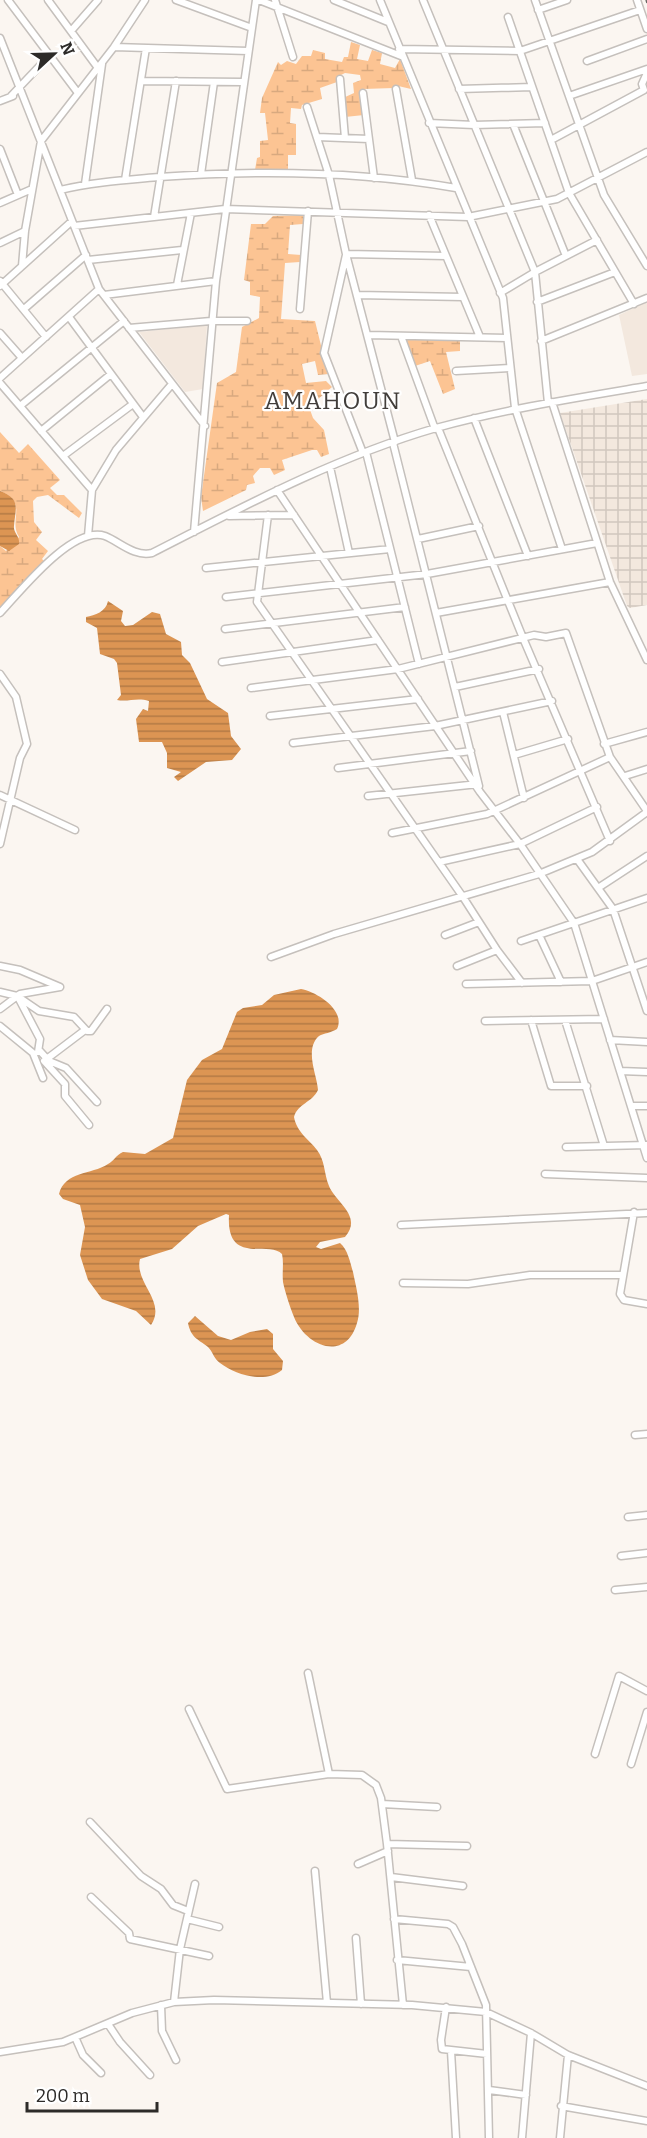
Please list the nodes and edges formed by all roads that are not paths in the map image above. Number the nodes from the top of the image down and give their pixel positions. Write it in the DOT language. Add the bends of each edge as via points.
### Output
graph roads {
  1 [pos="8,0"];
  2 [pos="48,0"];
  3 [pos="98,0"];
  4 [pos="145,0"];
  5 [pos="176,0"];
  6 [pos="258,0"];
  7 [pos="334,0"];
  8 [pos="380,0"];
  9 [pos="423,0"];
  10 [pos="535,0"];
  11 [pos="567,0"];
  12 [pos="637,0"];
  13 [pos="277,4"];
  14 [pos="538,10"];
  15 [pos="640,10"];
  16 [pos="508,17"];
  17 [pos="388,22"];
  18 [pos="252,28"];
  19 [pos="647,29"];
  20 [pos="71,31"];
  21 [pos="0,38"];
  22 [pos="647,39"];
  23 [pos="549,41"];
  24 [pos="114,47"];
  25 [pos="146,48"];
  26 [pos="399,49"];
  27 [pos="442,49"];
  28 [pos="248,51"];
  29 [pos="520,51"];
  30 [pos="49,56"];
  31 [pos="401,56"];
  32 [pos="293,57"];
  33 [pos="586,61"];
  34 [pos="100,66"];
  35 [pos="647,71"];
  36 [pos="340,79"];
  37 [pos="141,81"];
  38 [pos="176,81"];
  39 [pos="214,82"];
  40 [pos="243,82"];
  41 [pos="532,87"];
  42 [pos="396,89"];
  43 [pos="459,89"];
  44 [pos="20,90"];
  45 [pos="78,93"];
  46 [pos="363,93"];
  47 [pos="569,96"];
  48 [pos="0,101"];
  49 [pos="307,107"];
  50 [pos="429,123"];
  51 [pos="545,123"];
  52 [pos="513,124"];
  53 [pos="474,125"];
  54 [pos="579,126"];
  55 [pos="317,137"];
  56 [pos="345,138"];
  57 [pos="369,139"];
  58 [pos="551,140"];
  59 [pos="41,141"];
  60 [pos="0,149"];
  61 [pos="647,152"];
  62 [pos="7,168"];
  63 [pos="0,171"];
  64 [pos="230,171"];
  65 [pos="201,174"];
  66 [pos="329,175"];
  67 [pos="160,177"];
  68 [pos="374,178"];
  69 [pos="598,178"];
  70 [pos="125,180"];
  71 [pos="412,180"];
  72 [pos="85,184"];
  73 [pos="456,188"];
  74 [pos="32,189"];
  75 [pos="60,190"];
  76 [pos="569,193"];
  77 [pos="18,195"];
  78 [pos="544,201"];
  79 [pos="0,203"];
  80 [pos="225,209"];
  81 [pos="509,210"];
  82 [pos="308,211"];
  83 [pos="337,211"];
  84 [pos="191,213"];
  85 [pos="429,215"];
  86 [pos="468,217"];
  87 [pos="154,218"];
  88 [pos="73,224"];
  89 [pos="25,231"];
  90 [pos="597,240"];
  91 [pos="0,243"];
  92 [pos="182,250"];
  93 [pos="346,254"];
  94 [pos="446,256"];
  95 [pos="566,256"];
  96 [pos="87,257"];
  97 [pos="22,266"];
  98 [pos="647,266"];
  99 [pos="535,272"];
  100 [pos="615,272"];
  101 [pos="216,281"];
  102 [pos="1,284"];
  103 [pos="177,285"];
  104 [pos="102,292"];
  105 [pos="500,293"];
  106 [pos="357,295"];
  107 [pos="463,297"];
  108 [pos="647,298"];
  109 [pos="537,302"];
  110 [pos="634,304"];
  111 [pos="24,309"];
  112 [pos="300,309"];
  113 [pos="69,317"];
  114 [pos="124,321"];
  115 [pos="212,321"];
  116 [pos="247,321"];
  117 [pos="129,328"];
  118 [pos="0,333"];
  119 [pos="368,335"];
  120 [pos="401,336"];
  121 [pos="46,337"];
  122 [pos="480,337"];
  123 [pos="507,338"];
  124 [pos="541,341"];
  125 [pos="91,348"];
  126 [pos="22,358"];
  127 [pos="510,368"];
  128 [pos="456,371"];
  129 [pos="111,374"];
  130 [pos="0,378"];
  131 [pos="0,383"];
  132 [pos="172,384"];
  133 [pos="647,386"];
  134 [pos="550,403"];
  135 [pos="133,404"];
  136 [pos="20,406"];
  137 [pos="515,408"];
  138 [pos="143,417"];
  139 [pos="474,418"];
  140 [pos="205,426"];
  141 [pos="436,428"];
  142 [pos="41,431"];
  143 [pos="394,443"];
  144 [pos="364,453"];
  145 [pos="63,456"];
  146 [pos="330,467"];
  147 [pos="92,490"];
  148 [pos="277,490"];
  149 [pos="268,515"];
  150 [pos="294,515"];
  151 [pos="225,516"];
  152 [pos="479,526"];
  153 [pos="194,532"];
  154 [pos="88,537"];
  155 [pos="418,539"];
  156 [pos="597,543"];
  157 [pos="390,549"];
  158 [pos="562,549"];
  159 [pos="349,553"];
  160 [pos="322,556"];
  161 [pos="528,556"];
  162 [pos="262,562"];
  163 [pos="494,562"];
  164 [pos="206,568"];
  165 [pos="427,574"];
  166 [pos="398,578"];
  167 [pos="610,582"];
  168 [pos="341,585"];
  169 [pos="258,594"];
  170 [pos="226,597"];
  171 [pos="510,599"];
  172 [pos="405,607"];
  173 [pos="0,613"];
  174 [pos="436,613"];
  175 [pos="360,614"];
  176 [pos="273,624"];
  177 [pos="225,629"];
  178 [pos="523,638"];
  179 [pos="378,640"];
  180 [pos="292,651"];
  181 [pos="448,657"];
  182 [pos="647,660"];
  183 [pos="222,662"];
  184 [pos="419,664"];
  185 [pos="398,669"];
  186 [pos="539,669"];
  187 [pos="0,674"];
  188 [pos="311,680"];
  189 [pos="455,687"];
  190 [pos="251,688"];
  191 [pos="418,699"];
  192 [pos="552,701"];
  193 [pos="332,709"];
  194 [pos="503,712"];
  195 [pos="270,716"];
  196 [pos="464,720"];
  197 [pos="435,726"];
  198 [pos="647,732"];
  199 [pos="351,736"];
  200 [pos="568,739"];
  201 [pos="293,743"];
  202 [pos="604,744"];
  203 [pos="471,751"];
  204 [pos="454,753"];
  205 [pos="514,755"];
  206 [pos="610,757"];
  207 [pos="370,764"];
  208 [pos="338,768"];
  209 [pos="647,769"];
  210 [pos="581,771"];
  211 [pos="625,777"];
  212 [pos="477,784"];
  213 [pos="390,793"];
  214 [pos="0,795"];
  215 [pos="368,796"];
  216 [pos="524,798"];
  217 [pos="10,800"];
  218 [pos="597,807"];
  219 [pos="496,811"];
  220 [pos="647,811"];
  221 [pos="416,829"];
  222 [pos="75,830"];
  223 [pos="392,833"];
  224 [pos="610,841"];
  225 [pos="0,844"];
  226 [pos="520,844"];
  227 [pos="647,856"];
  228 [pos="577,859"];
  229 [pos="439,862"];
  230 [pos="539,874"];
  231 [pos="598,888"];
  232 [pos="463,897"];
  233 [pos="647,898"];
  234 [pos="613,909"];
  235 [pos="479,922"];
  236 [pos="574,923"];
  237 [pos="445,935"];
  238 [pos="539,935"];
  239 [pos="521,942"];
  240 [pos="497,951"];
  241 [pos="271,957"];
  242 [pos="647,962"];
  243 [pos="0,966"];
  244 [pos="457,966"];
  245 [pos="633,967"];
  246 [pos="592,981"];
  247 [pos="561,982"];
  248 [pos="522,983"];
  249 [pos="466,984"];
  250 [pos="0,992"];
  251 [pos="17,996"];
  252 [pos="0,1009"];
  253 [pos="107,1009"];
  254 [pos="647,1011"];
  255 [pos="604,1019"];
  256 [pos="531,1020"];
  257 [pos="565,1020"];
  258 [pos="485,1021"];
  259 [pos="0,1026"];
  260 [pos="85,1030"];
  261 [pos="610,1040"];
  262 [pos="647,1042"];
  263 [pos="39,1050"];
  264 [pos="35,1058"];
  265 [pos="46,1058"];
  266 [pos="620,1071"];
  267 [pos="647,1072"];
  268 [pos="44,1078"];
  269 [pos="587,1086"];
  270 [pos="97,1102"];
  271 [pos="631,1106"];
  272 [pos="647,1106"];
  273 [pos="89,1125"];
  274 [pos="645,1145"];
  275 [pos="604,1146"];
  276 [pos="566,1147"];
  277 [pos="647,1158"];
  278 [pos="545,1174"];
  279 [pos="647,1178"];
  280 [pos="634,1212"];
  281 [pos="647,1213"];
  282 [pos="401,1225"];
  283 [pos="622,1275"];
  284 [pos="403,1283"];
  285 [pos="647,1304"];
  286 [pos="647,1434"];
  287 [pos="635,1435"];
  288 [pos="647,1515"];
  289 [pos="628,1517"];
  290 [pos="647,1553"];
  291 [pos="621,1556"];
  292 [pos="647,1587"];
  293 [pos="615,1590"];
  294 [pos="308,1672"];
  295 [pos="647,1691"];
  296 [pos="189,1709"];
  297 [pos="647,1712"];
  298 [pos="595,1754"];
  299 [pos="631,1764"];
  300 [pos="330,1774"];
  301 [pos="382,1804"];
  302 [pos="437,1807"];
  303 [pos="90,1822"];
  304 [pos="387,1844"];
  305 [pos="467,1846"];
  306 [pos="388,1851"];
  307 [pos="358,1864"];
  308 [pos="315,1871"];
  309 [pos="391,1877"];
  310 [pos="195,1884"];
  311 [pos="463,1886"];
  312 [pos="91,1897"];
  313 [pos="188,1911"];
  314 [pos="187,1919"];
  315 [pos="394,1919"];
  316 [pos="219,1927"];
  317 [pos="356,1938"];
  318 [pos="180,1949"];
  319 [pos="209,1956"];
  320 [pos="398,1960"];
  321 [pos="471,1967"];
  322 [pos="174,2002"];
  323 [pos="327,2003"];
  324 [pos="361,2004"];
  325 [pos="403,2004"];
  326 [pos="161,2005"];
  327 [pos="446,2007"];
  328 [pos="486,2012"];
  329 [pos="108,2024"];
  330 [pos="531,2033"];
  331 [pos="75,2037"];
  332 [pos="451,2051"];
  333 [pos="0,2052"];
  334 [pos="487,2054"];
  335 [pos="568,2055"];
  336 [pos="176,2060"];
  337 [pos="101,2073"];
  338 [pos="150,2075"];
  339 [pos="647,2086"];
  340 [pos="489,2090"];
  341 [pos="526,2095"];
  342 [pos="561,2106"];
  343 [pos="647,2121"];
  344 [pos="456,2138"];
  345 [pos="489,2138"];
  346 [pos="522,2138"];
  347 [pos="560,2138"];
  1 -- 30 [label="street"];
  2 -- 20 [label="street"];
  3 -- 20 [label="street"];
  4 -- 24 [label="street"];
  5 -- 18 [label="street"];
  6 -- 13 [label="street"];
  6 -- 18 [label="street"];
  7 -- 17 [label="street"];
  8 -- 17 [label="street"];
  9 -- 27 [label="street"];
  10 -- 14 [label="street"];
  11 -- 14 [label="street"];
  12 -- 15 [label="street"];
  13 -- 31 [label="street"];
  13 -- 32 [label="street"];
  14 -- 23 [label="street"];
  15 -- 19 [label="street"];
  15 -- 23 [label="street"];
  16 -- 29 [label="street"];
  17 -- 26 [label="street"];
  18 -- 28 [label="street"];
  20 -- 34 [label="street"];
  21 -- 44 [label="street"];
  22 -- 33 [label="street"];
  23 -- 29 [label="street"];
  23 -- 47 [label="street"];
  24 -- 25 [label="street"];
  24 -- 34 [label="street"];
  25 -- 28 [label="street"];
  25 -- 37 [label="street"];
  26 -- 27 [label="street"];
  26 -- 31 [label="street"];
  27 -- 29 [label="street"];
  27 -- 43 [label="street"];
  28 -- 40 [label="street"];
  29 -- 41 [label="street"];
  30 -- 44 [label="street"];
  30 -- 45 [label="street"];
  31 -- 50 [label="street"];
  34 -- 45 [label="street"];
  34 -- 72 [label="street"];
  35 -- 47 [label="street"];
  35 -- 54 [label="street" via="644,90"];
  36 -- 56 [label="street"];
  37 -- 38 [label="street"];
  37 -- 70 [label="street"];
  38 -- 39 [label="street"];
  38 -- 67 [label="street"];
  39 -- 40 [label="street"];
  39 -- 65 [label="street"];
  40 -- 64 [label="street"];
  41 -- 43 [label="street"];
  41 -- 51 [label="street"];
  42 -- 71 [label="street"];
  43 -- 53 [label="street"];
  44 -- 48 [label="street"];
  44 -- 59 [label="street"];
  45 -- 59 [label="street"];
  46 -- 57 [label="street"];
  47 -- 54 [label="street"];
  49 -- 55 [label="street"];
  50 -- 53 [label="street"];
  50 -- 73 [label="street"];
  51 -- 52 [label="street"];
  51 -- 58 [label="street"];
  52 -- 53 [label="street"];
  52 -- 78 [label="street"];
  53 -- 81 [label="street"];
  54 -- 58 [label="street"];
  54 -- 69 [label="street"];
  55 -- 56 [label="street"];
  55 -- 66 [label="street"];
  56 -- 57 [label="street"];
  57 -- 68 [label="street"];
  58 -- 76 [label="street"];
  59 -- 74 [label="street"];
  59 -- 75 [label="street"];
  60 -- 62 [label="street"];
  61 -- 69 [label="street"];
  62 -- 63 [label="street"];
  62 -- 77 [label="street"];
  64 -- 65 [label="street"];
  64 -- 66 [label="street"];
  64 -- 80 [label="street"];
  65 -- 67 [label="street"];
  66 -- 68 [label="street"];
  66 -- 83 [label="street"];
  67 -- 70 [label="street"];
  67 -- 87 [label="street"];
  68 -- 71 [label="street"];
  69 -- 76 [label="street"];
  69 -- 98 [label="street" via="604,195"];
  70 -- 72 [label="street"];
  71 -- 73 [label="street"];
  72 -- 75 [label="street"];
  73 -- 86 [label="street"];
  74 -- 77 [label="street"];
  74 -- 89 [label="street"];
  75 -- 88 [label="street"];
  76 -- 78 [label="street"];
  76 -- 90 [label="street"];
  77 -- 79 [label="street"];
  78 -- 81 [label="street"];
  78 -- 95 [label="street"];
  80 -- 82 [label="street"];
  80 -- 84 [label="street"];
  80 -- 101 [label="street"];
  81 -- 86 [label="street"];
  81 -- 99 [label="street"];
  82 -- 83 [label="street"];
  82 -- 112 [label="street"];
  83 -- 85 [label="street"];
  83 -- 93 [label="street"];
  84 -- 87 [label="street"];
  84 -- 92 [label="street"];
  85 -- 86 [label="street"];
  85 -- 94 [label="street"];
  86 -- 105 [label="street"];
  87 -- 88 [label="street"];
  88 -- 96 [label="street"];
  88 -- 97 [label="street"];
  89 -- 91 [label="street"];
  89 -- 97 [label="street"];
  90 -- 95 [label="street"];
  90 -- 100 [label="street"];
  92 -- 96 [label="street"];
  92 -- 103 [label="street"];
  93 -- 94 [label="street"];
  93 -- 106 [label="street"];
  93 -- 144 [label="street" via="324,353"];
  94 -- 107 [label="street"];
  95 -- 99 [label="street"];
  96 -- 104 [label="street"];
  96 -- 111 [label="street"];
  97 -- 102 [label="street"];
  99 -- 105 [label="street"];
  99 -- 109 [label="street"];
  100 -- 109 [label="street"];
  100 -- 110 [label="street"];
  101 -- 103 [label="street"];
  101 -- 115 [label="street"];
  102 -- 111 [label="street"];
  103 -- 104 [label="street"];
  104 -- 113 [label="street"];
  104 -- 114 [label="street"];
  105 -- 123 [label="street"];
  106 -- 107 [label="street"];
  106 -- 119 [label="street"];
  107 -- 122 [label="street"];
  108 -- 110 [label="street"];
  109 -- 124 [label="street"];
  110 -- 124 [label="street"];
  111 -- 121 [label="street"];
  113 -- 121 [label="street"];
  113 -- 125 [label="street"];
  114 -- 117 [label="street"];
  114 -- 125 [label="street"];
  115 -- 116 [label="street"];
  115 -- 117 [label="street"];
  115 -- 140 [label="street"];
  117 -- 132 [label="street"];
  118 -- 126 [label="street"];
  119 -- 120 [label="street"];
  119 -- 143 [label="street"];
  120 -- 122 [label="street"];
  120 -- 141 [label="street"];
  121 -- 126 [label="street"];
  122 -- 123 [label="street"];
  123 -- 127 [label="street"];
  124 -- 134 [label="street"];
  125 -- 129 [label="street"];
  125 -- 136 [label="street"];
  126 -- 130 [label="street"];
  127 -- 128 [label="street"];
  127 -- 137 [label="street"];
  129 -- 135 [label="street"];
  129 -- 142 [label="street"];
  131 -- 136 [label="street"];
  132 -- 138 [label="street"];
  132 -- 140 [label="street"];
  133 -- 134 [label="street"];
  134 -- 137 [label="street"];
  134 -- 156 [label="street"];
  135 -- 138 [label="street"];
  135 -- 145 [label="street"];
  136 -- 142 [label="street"];
  137 -- 139 [label="street"];
  137 -- 158 [label="street"];
  138 -- 147 [label="street" via="116,450"];
  139 -- 141 [label="street"];
  139 -- 161 [label="street"];
  140 -- 153 [label="street"];
  141 -- 143 [label="street"];
  141 -- 152 [label="street"];
  142 -- 145 [label="street"];
  143 -- 144 [label="street"];
  143 -- 155 [label="street"];
  144 -- 146 [label="street"];
  144 -- 157 [label="street"];
  145 -- 147 [label="street"];
  146 -- 148 [label="street"];
  146 -- 159 [label="street"];
  147 -- 154 [label="street"];
  148 -- 150 [label="street"];
  148 -- 151 [label="street"];
  149 -- 150 [label="street"];
  149 -- 151 [label="street"];
  149 -- 162 [label="street"];
  150 -- 160 [label="street"];
  151 -- 153 [label="street"];
  152 -- 155 [label="street"];
  152 -- 163 [label="street"];
  153 -- 154 [label="street" via="146,554 102,535"];
  154 -- 173 [label="street" via="50,561"];
  155 -- 165 [label="street"];
  156 -- 158 [label="street"];
  156 -- 167 [label="street"];
  157 -- 159 [label="street"];
  157 -- 166 [label="street"];
  158 -- 161 [label="street"];
  159 -- 160 [label="street"];
  160 -- 162 [label="street"];
  160 -- 168 [label="street"];
  161 -- 163 [label="street"];
  162 -- 164 [label="street"];
  162 -- 169 [label="street"];
  163 -- 165 [label="street"];
  163 -- 171 [label="street"];
  165 -- 166 [label="street"];
  165 -- 174 [label="street"];
  166 -- 168 [label="street"];
  166 -- 172 [label="street"];
  167 -- 171 [label="street"];
  167 -- 182 [label="street"];
  168 -- 169 [label="street"];
  168 -- 175 [label="street"];
  169 -- 170 [label="street"];
  169 -- 176 [label="street" via="258,602"];
  171 -- 174 [label="street"];
  171 -- 178 [label="street"];
  172 -- 175 [label="street"];
  172 -- 184 [label="street"];
  174 -- 181 [label="street"];
  175 -- 176 [label="street"];
  175 -- 179 [label="street"];
  176 -- 177 [label="street"];
  176 -- 180 [label="street"];
  178 -- 181 [label="street"];
  178 -- 186 [label="street"];
  178 -- 202 [label="street" via="566,633"];
  179 -- 180 [label="street"];
  179 -- 185 [label="street"];
  180 -- 183 [label="street"];
  180 -- 188 [label="street"];
  181 -- 184 [label="street"];
  181 -- 189 [label="street"];
  184 -- 185 [label="street"];
  185 -- 188 [label="street"];
  185 -- 191 [label="street"];
  186 -- 189 [label="street"];
  186 -- 192 [label="street"];
  187 -- 217 [label="street" via="16,697 27,744"];
  188 -- 190 [label="street"];
  188 -- 193 [label="street"];
  189 -- 196 [label="street"];
  191 -- 193 [label="street"];
  191 -- 197 [label="street"];
  192 -- 194 [label="street"];
  192 -- 200 [label="street"];
  193 -- 195 [label="street"];
  193 -- 199 [label="street"];
  194 -- 196 [label="street"];
  194 -- 205 [label="street"];
  196 -- 197 [label="street"];
  196 -- 203 [label="street"];
  197 -- 199 [label="street"];
  197 -- 204 [label="street"];
  198 -- 202 [label="street"];
  199 -- 201 [label="street"];
  199 -- 207 [label="street"];
  200 -- 205 [label="street"];
  200 -- 210 [label="street"];
  202 -- 206 [label="street"];
  203 -- 204 [label="street"];
  203 -- 212 [label="street"];
  204 -- 207 [label="street"];
  204 -- 212 [label="street"];
  205 -- 216 [label="street"];
  206 -- 210 [label="street"];
  206 -- 211 [label="street"];
  207 -- 208 [label="street"];
  207 -- 213 [label="street"];
  209 -- 211 [label="street"];
  210 -- 216 [label="street"];
  210 -- 218 [label="street"];
  211 -- 220 [label="street"];
  212 -- 213 [label="street"];
  212 -- 219 [label="street"];
  213 -- 215 [label="street"];
  213 -- 221 [label="street"];
  214 -- 217 [label="street"];
  216 -- 219 [label="street"];
  217 -- 222 [label="street"];
  217 -- 225 [label="street"];
  218 -- 224 [label="street"];
  218 -- 226 [label="street"];
  219 -- 221 [label="street"];
  219 -- 226 [label="street"];
  220 -- 224 [label="street"];
  221 -- 223 [label="street"];
  221 -- 229 [label="street"];
  224 -- 228 [label="street"];
  226 -- 229 [label="street"];
  226 -- 230 [label="street"];
  227 -- 231 [label="street"];
  228 -- 230 [label="street"];
  228 -- 231 [label="street"];
  229 -- 232 [label="street"];
  230 -- 232 [label="street"];
  230 -- 236 [label="street"];
  231 -- 234 [label="street"];
  232 -- 235 [label="street"];
  232 -- 241 [label="street" via="334,934"];
  233 -- 234 [label="street"];
  234 -- 236 [label="street"];
  234 -- 245 [label="street"];
  235 -- 237 [label="street"];
  235 -- 240 [label="street"];
  236 -- 238 [label="street"];
  236 -- 246 [label="street"];
  238 -- 239 [label="street"];
  238 -- 247 [label="street"];
  240 -- 244 [label="street"];
  240 -- 248 [label="street"];
  242 -- 245 [label="street"];
  243 -- 251 [label="street" via="60,987"];
  245 -- 246 [label="street"];
  245 -- 254 [label="street"];
  246 -- 247 [label="street"];
  246 -- 255 [label="street"];
  247 -- 248 [label="street"];
  248 -- 249 [label="street"];
  250 -- 251 [label="street"];
  251 -- 252 [label="street"];
  251 -- 260 [label="street" via="39,1011 74,1017"];
  251 -- 263 [label="street" via="40,1039"];
  253 -- 260 [label="street" via="91,1031"];
  255 -- 257 [label="street"];
  255 -- 261 [label="street"];
  256 -- 257 [label="street"];
  256 -- 258 [label="street"];
  256 -- 269 [label="street" via="550,1086"];
  257 -- 269 [label="street"];
  259 -- 264 [label="street"];
  260 -- 265 [label="street" via="60,1052"];
  261 -- 262 [label="street"];
  261 -- 266 [label="street"];
  263 -- 264 [label="street"];
  263 -- 265 [label="street"];
  264 -- 268 [label="street"];
  265 -- 270 [label="street" via="66,1068"];
  265 -- 273 [label="street" via="44,1061 65,1084 66,1096"];
  266 -- 267 [label="street"];
  266 -- 271 [label="street"];
  269 -- 275 [label="street"];
  271 -- 272 [label="street"];
  271 -- 274 [label="street"];
  274 -- 275 [label="street"];
  274 -- 277 [label="street"];
  275 -- 276 [label="street"];
  278 -- 279 [label="street"];
  280 -- 281 [label="street"];
  280 -- 282 [label="street"];
  280 -- 283 [label="street"];
  283 -- 284 [label="street" via="530,1275 468,1284"];
  283 -- 285 [label="street" via="622,1298"];
  286 -- 287 [label="street"];
  288 -- 289 [label="street"];
  290 -- 291 [label="street"];
  292 -- 293 [label="street"];
  294 -- 300 [label="street"];
  295 -- 298 [label="street" via="619,1676"];
  296 -- 300 [label="street" via="227,1789"];
  297 -- 299 [label="street"];
  300 -- 301 [label="street" via="352,1774 372,1780"];
  301 -- 302 [label="street"];
  301 -- 304 [label="street"];
  303 -- 313 [label="street" via="141,1876 160,1889 173,1905"];
  304 -- 305 [label="street"];
  304 -- 306 [label="street"];
  306 -- 307 [label="street"];
  306 -- 309 [label="street"];
  308 -- 323 [label="street"];
  309 -- 311 [label="street"];
  309 -- 315 [label="street"];
  310 -- 313 [label="street"];
  312 -- 318 [label="street" via="129,1933 130,1939"];
  313 -- 314 [label="street"];
  314 -- 316 [label="street"];
  314 -- 318 [label="street"];
  315 -- 320 [label="street"];
  315 -- 321 [label="street" via="453,1926"];
  317 -- 324 [label="street"];
  318 -- 319 [label="street"];
  318 -- 322 [label="street"];
  320 -- 321 [label="street"];
  320 -- 325 [label="street"];
  321 -- 328 [label="street"];
  322 -- 323 [label="street"];
  322 -- 326 [label="street"];
  323 -- 324 [label="street"];
  324 -- 325 [label="street"];
  325 -- 327 [label="street"];
  326 -- 329 [label="street"];
  326 -- 336 [label="street" via="162,2031"];
  327 -- 328 [label="street"];
  327 -- 332 [label="street" via="441,2048"];
  328 -- 330 [label="street"];
  328 -- 334 [label="street"];
  329 -- 331 [label="street"];
  329 -- 338 [label="street"];
  330 -- 335 [label="street"];
  330 -- 341 [label="street"];
  331 -- 333 [label="street" via="44,2047"];
  331 -- 337 [label="street" via="83,2055"];
  332 -- 334 [label="street"];
  332 -- 344 [label="street"];
  334 -- 340 [label="street"];
  335 -- 339 [label="street"];
  335 -- 342 [label="street"];
  340 -- 341 [label="street"];
  340 -- 345 [label="street"];
  341 -- 346 [label="street"];
  342 -- 343 [label="street"];
  342 -- 347 [label="street"];
}
